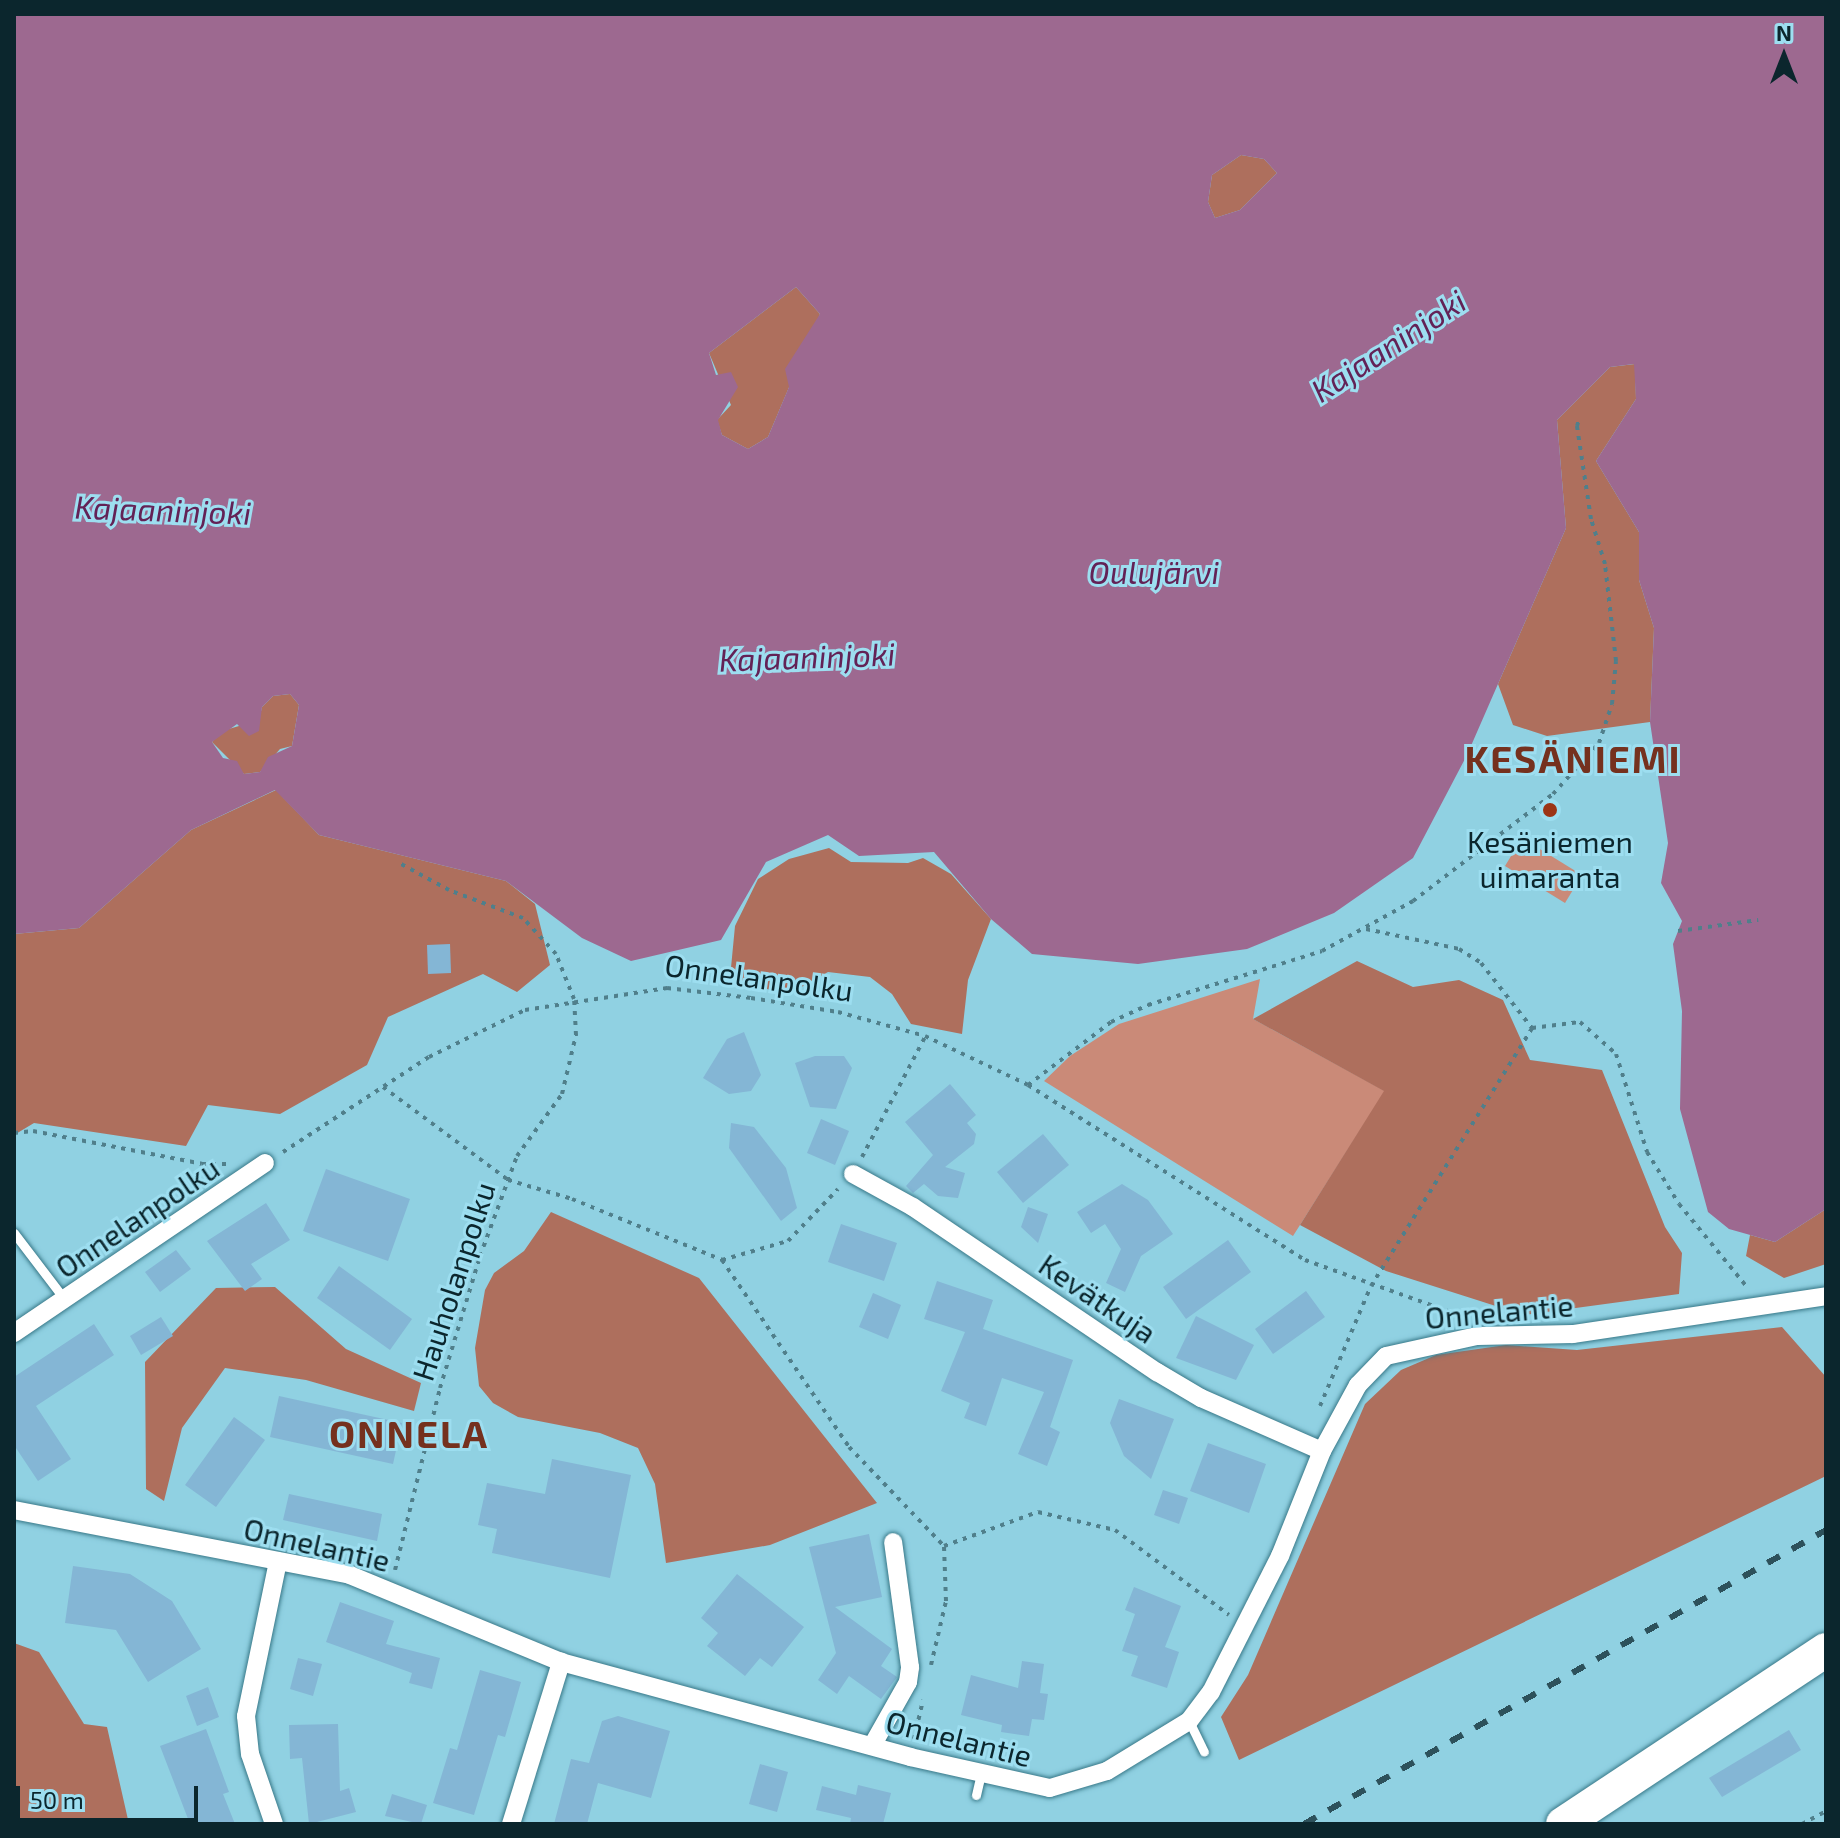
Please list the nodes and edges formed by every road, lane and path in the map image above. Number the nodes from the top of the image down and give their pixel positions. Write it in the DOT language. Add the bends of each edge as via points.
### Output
graph roads {
  1 [pos="1580,417"];
  2 [pos="401,864"];
  3 [pos="1758,920"];
  4 [pos="1364,929"];
  5 [pos="1678,931"];
  6 [pos="574,999"];
  7 [pos="1532,1028"];
  8 [pos="1028,1085"];
  9 [pos="383,1087"];
  10 [pos="14,1133"];
  11 [pos="265,1163"];
  12 [pos="853,1174"];
  13 [pos="508,1180"];
  14 [pos="14,1233"];
  15 [pos="1371,1286"];
  16 [pos="1826,1296"];
  17 [pos="65,1300"];
  18 [pos="1769,1305"];
  19 [pos="1473,1319"];
  20 [pos="14,1333"];
  21 [pos="1322,1451"];
  22 [pos="14,1510"];
  23 [pos="893,1542"];
  24 [pos="944,1546"];
  25 [pos="278,1561"];
  26 [pos="390,1588"];
  27 [pos="1245,1625"];
  28 [pos="1826,1650"];
  29 [pos="561,1662"];
  30 [pos="930,1673"];
  31 [pos="926,1687"];
  32 [pos="1189,1721"];
  33 [pos="872,1746"];
  34 [pos="1204,1752"];
  35 [pos="910,1757"];
  36 [pos="981,1774"];
  37 [pos="976,1795"];
  38 [pos="1826,1811"];
  39 [pos="274,1824"];
  40 [pos="511,1824"];
  41 [pos="1563,1824"];
  42 [pos="1802,1824"];
  1 -- 4 [label="path" via="1577,426 1591,519 1605,564 1616,661 1612,704 1599,743 1553,794 1413,901"];
  2 -- 6 [label="path" via="449,890 523,918 556,954"];
  3 -- 5 [label="path"];
  4 -- 7 [label="path" via="1459,949 1481,963"];
  4 -- 8 [label="path" via="1322,951 1148,1005 1111,1022"];
  6 -- 8 [label="path, Onnelanpolku" via="667,988 838,1012 925,1036"];
  6 -- 9 [label="path, Onnelanpolku" via="525,1010 479,1030"];
  6 -- 13 [label="path, Hauholanpolku" via="576,1035 562,1094 517,1156"];
  7 -- 15 [label="path"];
  7 -- 18 [label="path" via="1580,1022 1616,1054 1641,1139 1671,1191 1739,1280"];
  8 -- 15 [label="path, Onnelanpolku" via="1305,1260"];
  9 -- 11 [label="path, Onnelanpolku"];
  9 -- 13 [label="path"];
  10 -- 11 [label="path" via="33,1131 202,1164"];
  11 -- 17 [label="street, Onnelanpolku"];
  12 -- 21 [label="street, Kevätkuja" via="913,1207 1190,1391"];
  13 -- 24 [label="path" via="572,1199 722,1260 849,1447 892,1498"];
  13 -- 26 [label="path, Hauholanpolku" via="440,1388"];
  14 -- 17 [label="lane"];
  15 -- 19 [label="path, Onnelanpolku"];
  16 -- 18 [label="street, Onnelantie"];
  17 -- 20 [label="street, Onnelanpolku"];
  18 -- 21 [label="street, Onnelantie" via="1573,1334 1477,1336 1415,1346 1386,1356 1358,1385"];
  21 -- 27 [label="street, Onnelantie" via="1280,1556"];
  22 -- 25 [label="street, Onnelantie"];
  23 -- 33 [label="street" via="910,1667 908,1682"];
  24 -- 27 [label="path" via="1038,1512 1115,1530 1194,1593"];
  24 -- 30 [label="path" via="946,1601"];
  25 -- 26 [label="street, Onnelantie"];
  25 -- 39 [label="street" via="246,1716 250,1754"];
  26 -- 29 [label="street, Onnelantie"];
  27 -- 32 [label="street, Onnelantie" via="1211,1692"];
  28 -- 41 [label="highway"];
  29 -- 33 [label="street, Onnelantie"];
  29 -- 40 [label="street"];
  31 -- 35 [label="path"];
  32 -- 34 [label="lane"];
  32 -- 36 [label="street, Onnelantie" via="1145,1751 1082,1781 1050,1788"];
  33 -- 35 [label="street, Onnelantie"];
  35 -- 36 [label="street, Onnelantie"];
  36 -- 37 [label="lane"];
  38 -- 42 [label="path"];
}
